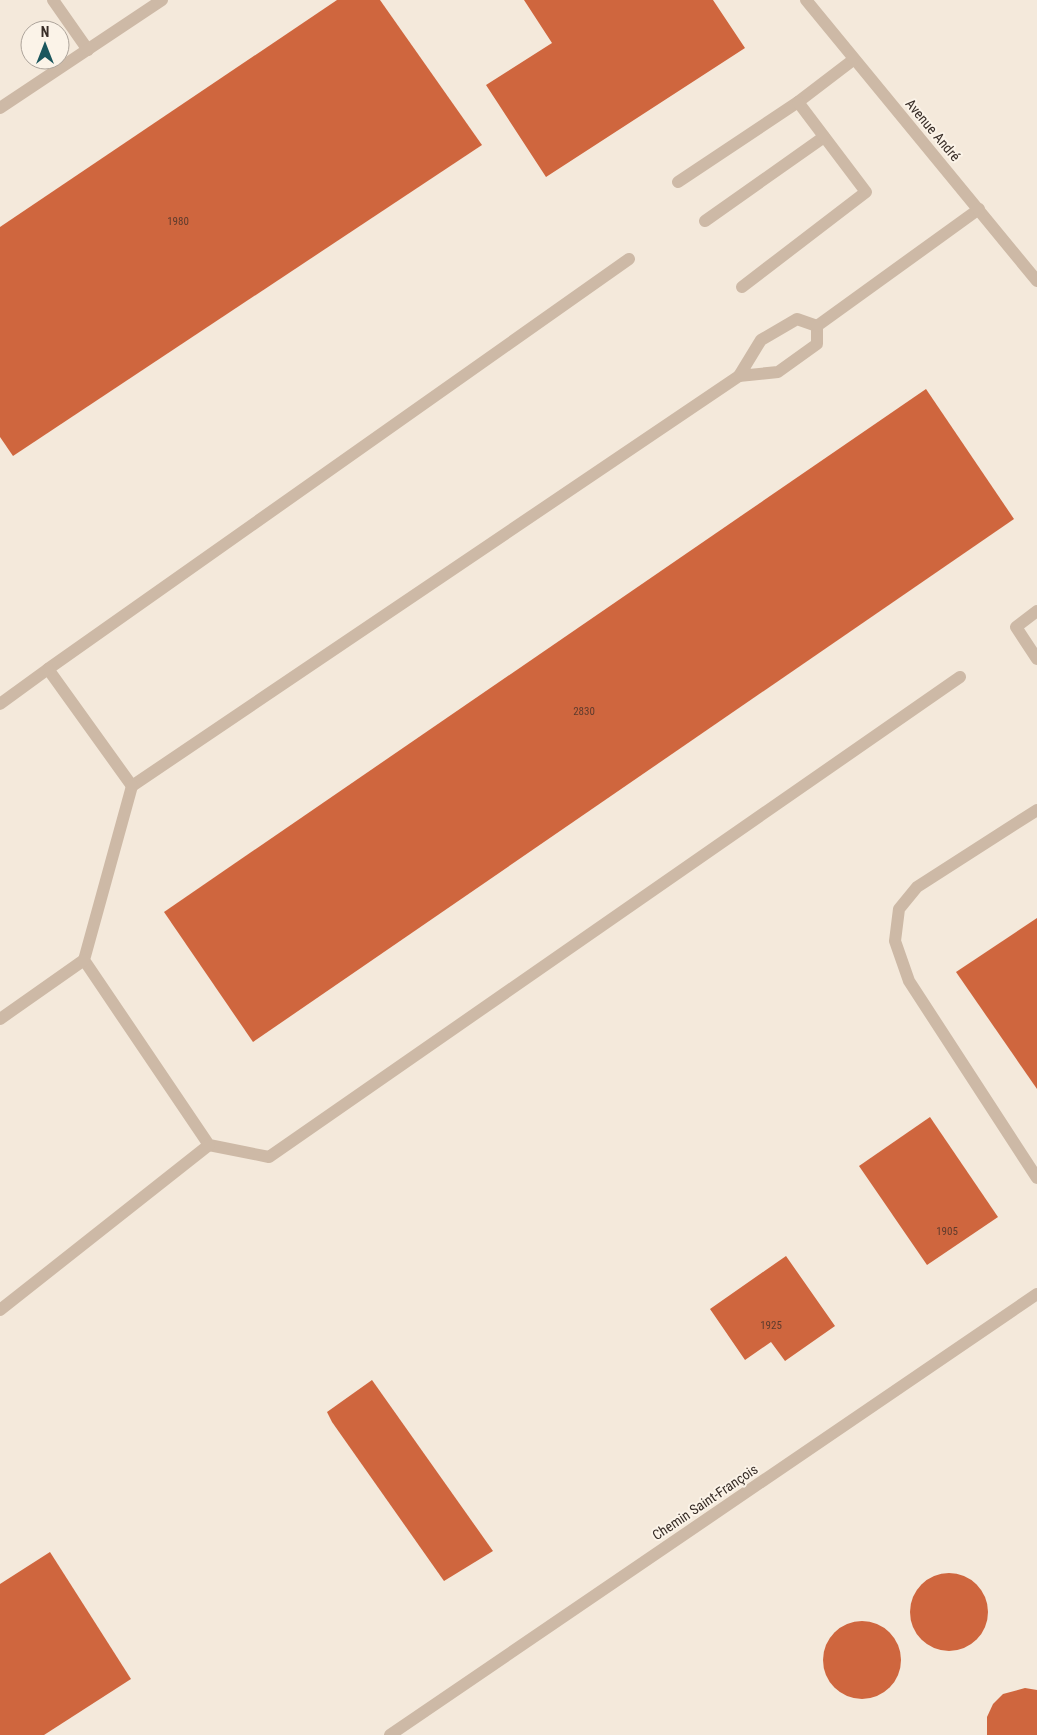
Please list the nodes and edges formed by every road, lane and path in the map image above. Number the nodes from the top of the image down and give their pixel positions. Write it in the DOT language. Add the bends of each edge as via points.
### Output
graph roads {
  1 [pos="53,0"];
  2 [pos="162,0"];
  3 [pos="806,0"];
  4 [pos="88,50"];
  5 [pos="853,60"];
  6 [pos="798,102"];
  7 [pos="0,108"];
  8 [pos="824,137"];
  9 [pos="678,182"];
  10 [pos="979,209"];
  11 [pos="705,221"];
  12 [pos="629,259"];
  13 [pos="1037,281"];
  14 [pos="742,287"];
  15 [pos="817,326"];
  16 [pos="739,376"];
  17 [pos="1037,611"];
  18 [pos="1037,659"];
  19 [pos="48,670"];
  20 [pos="960,677"];
  21 [pos="0,704"];
  22 [pos="132,786"];
  23 [pos="1037,810"];
  24 [pos="84,960"];
  25 [pos="0,1019"];
  26 [pos="209,1145"];
  27 [pos="1037,1178"];
  28 [pos="1037,1294"];
  29 [pos="0,1310"];
  30 [pos="390,1735"];
  1 -- 4 [label="street"];
  2 -- 4 [label="street"];
  3 -- 5 [label="street, Avenue André"];
  4 -- 7 [label="street"];
  5 -- 6 [label="street"];
  5 -- 10 [label="street, Avenue André"];
  6 -- 8 [label="street"];
  6 -- 9 [label="street"];
  8 -- 11 [label="street"];
  8 -- 14 [label="street" via="866,192"];
  10 -- 13 [label="street, Avenue André"];
  10 -- 15 [label="street"];
  12 -- 19 [label="street"];
  15 -- 16 [label="street" via="797,319 761,340"];
  15 -- 16 [label="street" via="817,344 778,372"];
  16 -- 22 [label="street"];
  17 -- 18 [label="street" via="1016,627"];
  19 -- 21 [label="street"];
  19 -- 22 [label="street"];
  20 -- 26 [label="street" via="269,1157"];
  22 -- 24 [label="street"];
  23 -- 27 [label="street" via="917,887 899,909 895,941 908,981"];
  24 -- 25 [label="street"];
  24 -- 26 [label="street"];
  26 -- 29 [label="street"];
  28 -- 30 [label="street, Chemin Saint-François"];
}
